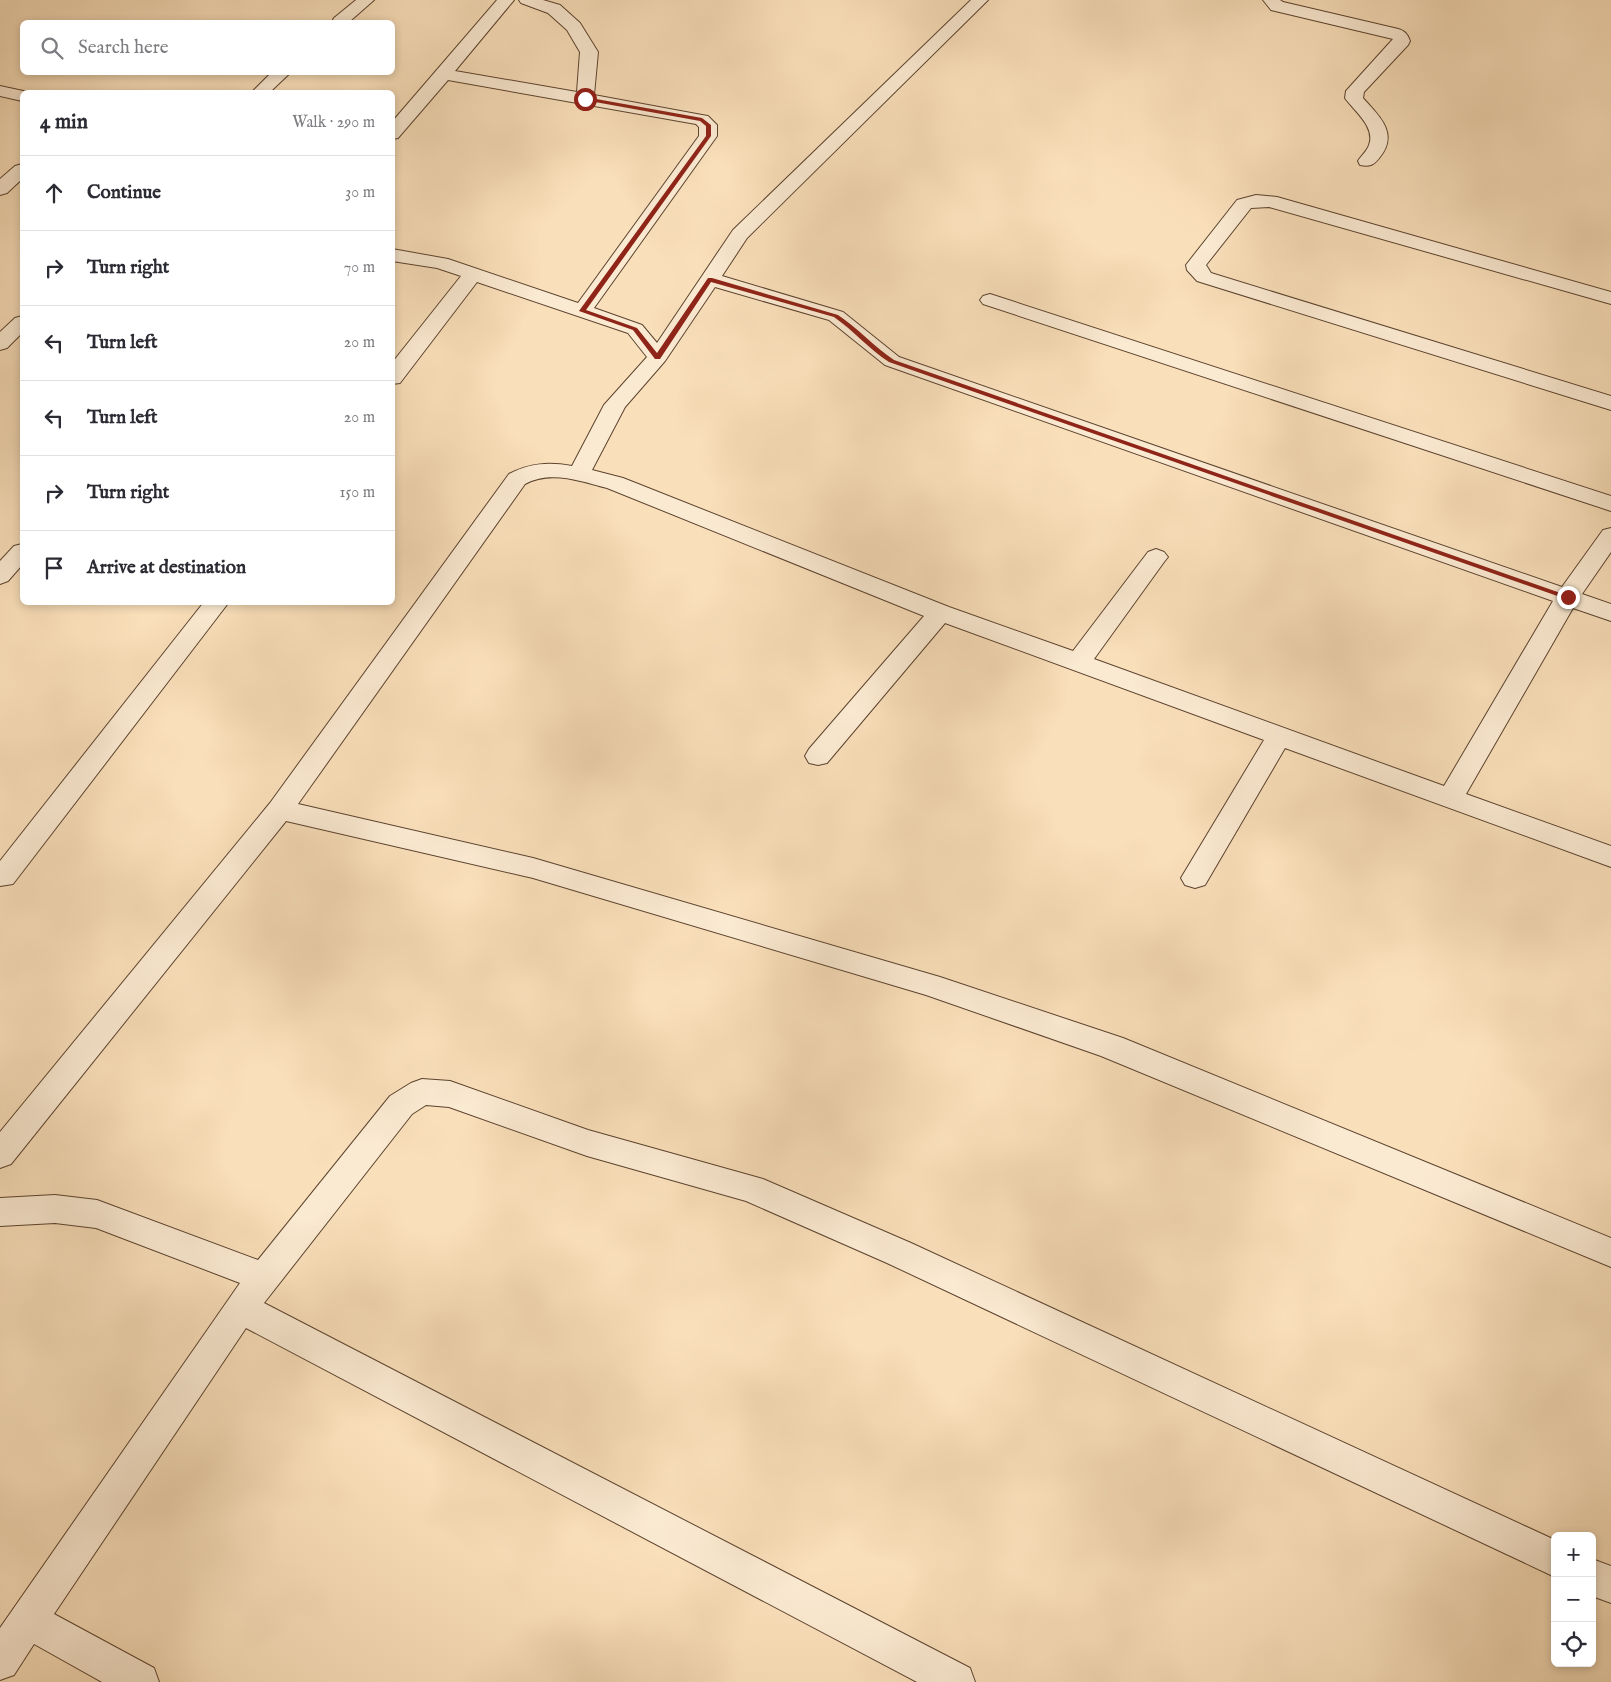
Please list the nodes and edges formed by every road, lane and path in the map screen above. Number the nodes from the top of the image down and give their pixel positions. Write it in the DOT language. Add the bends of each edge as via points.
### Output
graph roads {
  1 [pos="366,0"];
  2 [pos="506,0"];
  3 [pos="527,0"];
  4 [pos="980,0"];
  5 [pos="1271,0"];
  6 [pos="342,20"];
  7 [pos="445,74"];
  8 [pos="280,75"];
  9 [pos="262,90"];
  10 [pos="0,91"];
  11 [pos="20,96"];
  12 [pos="585,99"];
  13 [pos="395,131"];
  14 [pos="1368,161"];
  15 [pos="20,172"];
  16 [pos="0,189"];
  17 [pos="395,255"];
  18 [pos="473,274"];
  19 [pos="710,279"];
  20 [pos="1611,298"];
  21 [pos="990,300"];
  22 [pos="582,311"];
  23 [pos="20,324"];
  24 [pos="0,344"];
  25 [pos="658,358"];
  26 [pos="395,374"];
  27 [pos="1611,403"];
  28 [pos="579,474"];
  29 [pos="1611,504"];
  30 [pos="1611,535"];
  31 [pos="20,553"];
  32 [pos="1156,558"];
  33 [pos="0,576"];
  34 [pos="1568,597"];
  35 [pos="215,605"];
  36 [pos="940,613"];
  37 [pos="1611,613"];
  38 [pos="1078,662"];
  39 [pos="1279,736"];
  40 [pos="818,756"];
  41 [pos="1450,798"];
  42 [pos="280,810"];
  43 [pos="1611,857"];
  44 [pos="3,877"];
  45 [pos="1195,878"];
  46 [pos="0,1155"];
  47 [pos="0,1212"];
  48 [pos="1611,1253"];
  49 [pos="264,1277"];
  50 [pos="240,1308"];
  51 [pos="1551,1557"];
  52 [pos="1596,1579"];
  53 [pos="1611,1585"];
  54 [pos="28,1620"];
  55 [pos="0,1661"];
  56 [pos="140,1682"];
  57 [pos="956,1682"];
  1 -- 6 [label="street"];
  2 -- 7 [label="street"];
  3 -- 12 [label="street" via="554,9 574,27 589,52"];
  4 -- 19 [label="street" via="740,234"];
  5 -- 14 [label="street" via="1276,6 1400,36 1402,40 1356,91 1354,98 1379,134 1380,144"];
  7 -- 12 [label="street"];
  7 -- 13 [label="street"];
  8 -- 9 [label="street"];
  10 -- 11 [label="street"];
  12 -- 22 [label="street" via="702,120 708,125 708,136"];
  15 -- 16 [label="street"];
  17 -- 18 [label="street" via="441,263"];
  18 -- 22 [label="street"];
  18 -- 26 [label="street"];
  19 -- 25 [label="street"];
  19 -- 34 [label="street" via="836,316 892,361"];
  20 -- 27 [label="street" via="1270,202 1244,204 1196,265 1204,277"];
  21 -- 29 [label="street"];
  22 -- 25 [label="street" via="635,329"];
  23 -- 24 [label="street"];
  25 -- 28 [label="street" via="615,405"];
  28 -- 36 [label="street" via="615,483"];
  28 -- 42 [label="street" via="546,468 528,472 517,479"];
  30 -- 34 [label="street"];
  31 -- 33 [label="street"];
  32 -- 38 [label="street"];
  34 -- 37 [label="street"];
  34 -- 41 [label="street"];
  35 -- 44 [label="street"];
  36 -- 38 [label="street"];
  36 -- 40 [label="street"];
  38 -- 39 [label="street"];
  39 -- 41 [label="street"];
  39 -- 45 [label="street"];
  41 -- 43 [label="street"];
  42 -- 46 [label="street"];
  42 -- 48 [label="street" via="533,868 930,985 1112,1047"];
  47 -- 49 [label="street" via="56,1209 97,1214"];
  49 -- 50 [label="street"];
  49 -- 51 [label="street" via="401,1104 422,1092 450,1094 587,1143 752,1189 908,1258"];
  50 -- 54 [label="street"];
  50 -- 57 [label="street"];
  52 -- 53 [label="street"];
  54 -- 55 [label="street"];
  54 -- 56 [label="street"];
}
